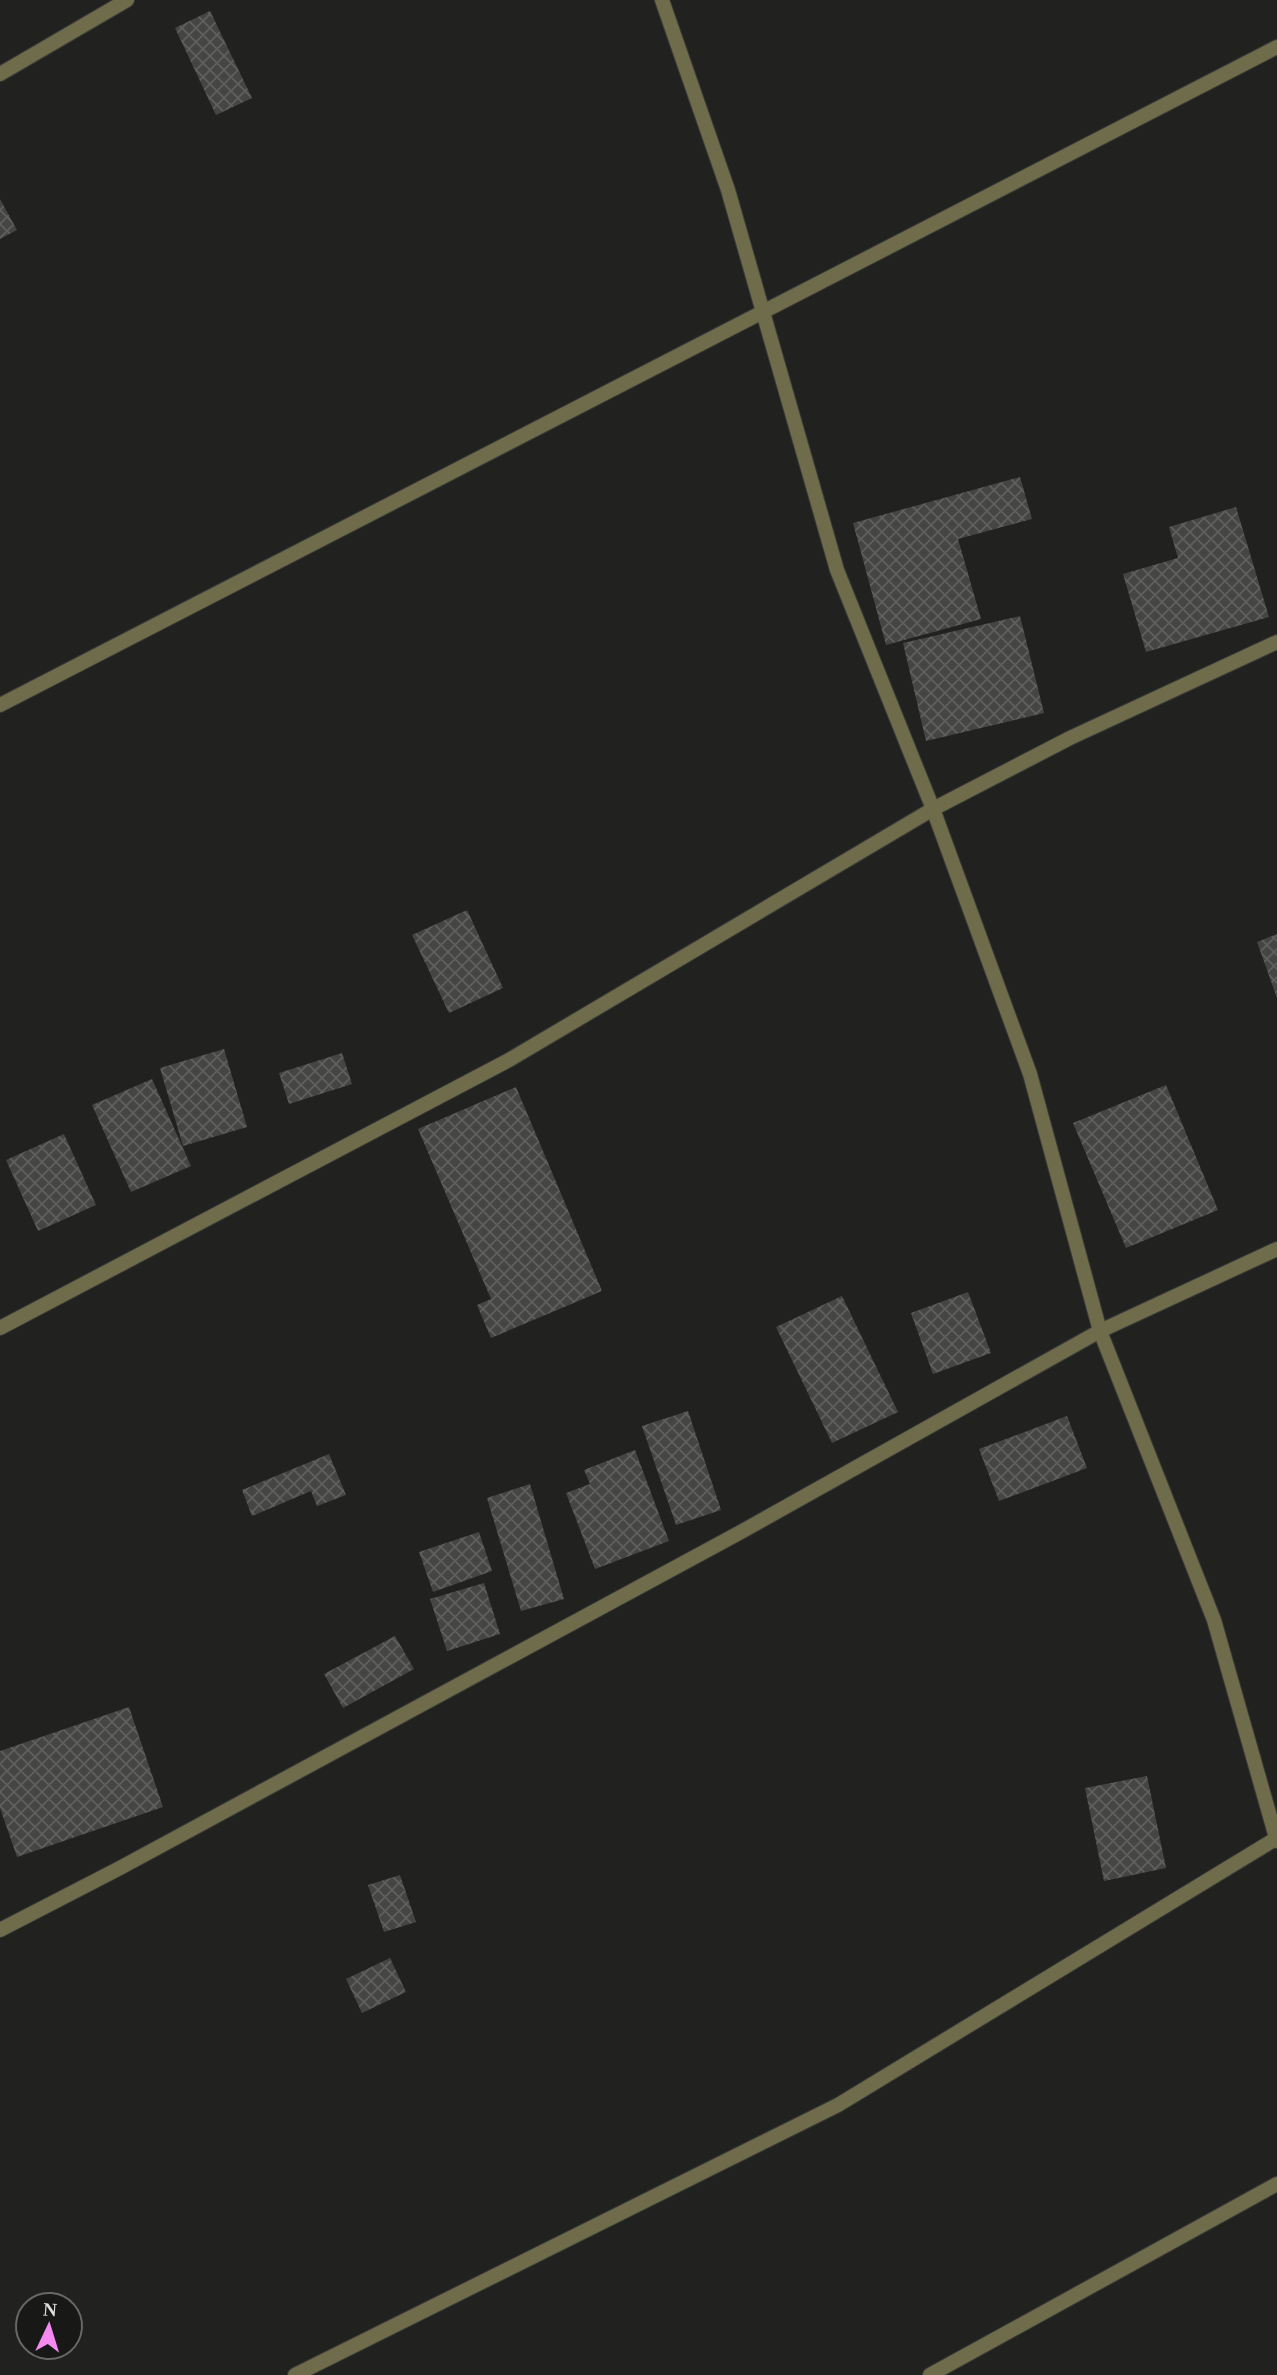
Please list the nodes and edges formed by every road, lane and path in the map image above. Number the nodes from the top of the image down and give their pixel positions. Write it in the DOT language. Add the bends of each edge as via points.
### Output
graph roads {
  1 [pos="127,0"];
  2 [pos="662,0"];
  3 [pos="1277,47"];
  4 [pos="0,74"];
  5 [pos="763,312"];
  6 [pos="1277,642"];
  7 [pos="0,705"];
  8 [pos="933,809"];
  9 [pos="1277,1249"];
  10 [pos="0,1328"];
  11 [pos="1100,1331"];
  12 [pos="1277,1839"];
  13 [pos="0,1930"];
  14 [pos="1277,2184"];
  15 [pos="295,2375"];
  16 [pos="930,2375"];
  1 -- 4 [label="street"];
  2 -- 5 [label="street" via="728,190"];
  3 -- 5 [label="street"];
  5 -- 7 [label="street"];
  5 -- 8 [label="street" via="837,570"];
  6 -- 8 [label="street" via="1070,738"];
  8 -- 10 [label="street" via="509,1060"];
  8 -- 11 [label="street" via="1030,1074"];
  9 -- 11 [label="street"];
  11 -- 12 [label="street" via="1213,1620"];
  11 -- 13 [label="street" via="727,1539"];
  12 -- 15 [label="street" via="838,2105"];
  14 -- 16 [label="street"];
}
